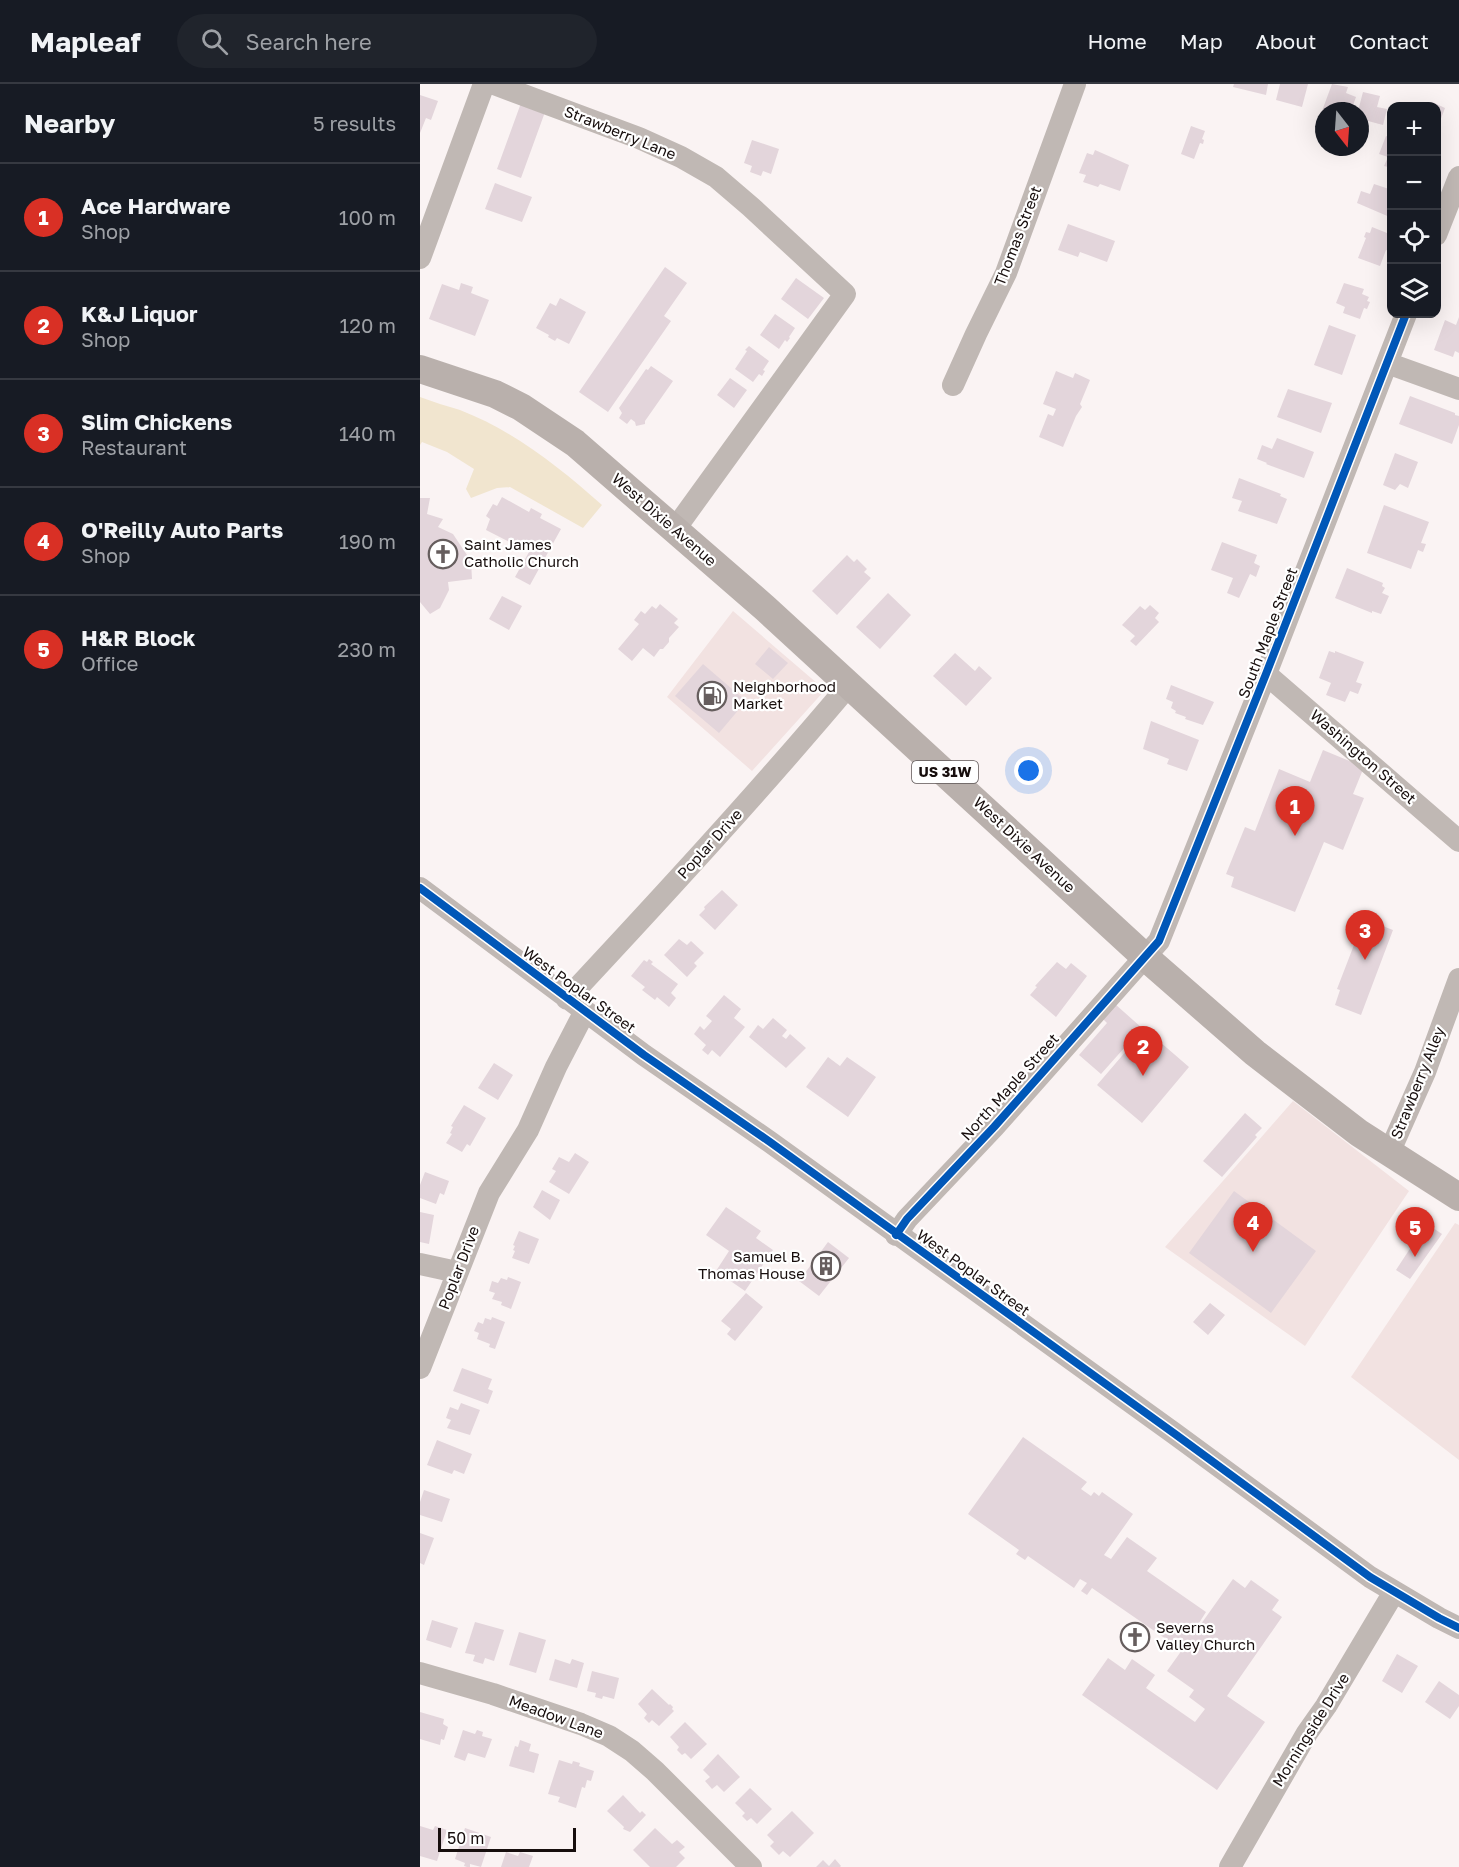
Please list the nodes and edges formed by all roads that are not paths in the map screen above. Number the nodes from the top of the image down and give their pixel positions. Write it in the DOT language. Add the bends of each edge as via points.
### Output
graph roads {
  1 [pos="484,84"];
  2 [pos="494,84"];
  3 [pos="1075,84"];
  4 [pos="1459,177"];
  5 [pos="1441,224"];
  6 [pos="420,258"];
  7 [pos="1404,318"];
  8 [pos="1387,363"];
  9 [pos="420,369"];
  10 [pos="953,386"];
  11 [pos="1459,389"];
  12 [pos="675,529"];
  13 [pos="1266,674"];
  14 [pos="849,685"];
  15 [pos="1459,841"];
  16 [pos="420,888"];
  17 [pos="1145,957"];
  18 [pos="1459,979"];
  19 [pos="576,1005"];
  20 [pos="1389,1153"];
  21 [pos="1459,1197"];
  22 [pos="896,1235"];
  23 [pos="420,1264"];
  24 [pos="457,1272"];
  25 [pos="420,1368"];
  26 [pos="1394,1592"];
  27 [pos="1459,1628"];
  28 [pos="420,1673"];
  29 [pos="751,1867"];
  30 [pos="1230,1867"];
  1 -- 6 [label="street"];
  2 -- 12 [label="street, Strawberry Lane" via="639,138 716,177 844,294"];
  3 -- 10 [label="street, Thomas Street" via="1006,273"];
  4 -- 5 [label="street"];
  7 -- 8 [label="street, South Maple Street"];
  8 -- 11 [label="street"];
  8 -- 13 [label="street, South Maple Street"];
  9 -- 12 [label="main road, West Dixie Avenue / US 31W" via="495,394 539,418 575,443"];
  12 -- 14 [label="main road, West Dixie Avenue / US 31W"];
  13 -- 15 [label="street, Washington Street"];
  13 -- 17 [label="street, South Maple Street" via="1159,941"];
  14 -- 17 [label="main road, West Dixie Avenue / US 31W"];
  14 -- 19 [label="street, Poplar Drive" via="631,932"];
  16 -- 19 [label="street, West Poplar Street"];
  17 -- 20 [label="main road, West Dixie Avenue / US 31W" via="1255,1053"];
  17 -- 22 [label="street, North Maple Street"];
  18 -- 20 [label="street, Strawberry Alley" via="1425,1072"];
  19 -- 22 [label="street, West Poplar Street"];
  19 -- 24 [label="street, Poplar Drive" via="556,1067 528,1130 489,1193"];
  20 -- 21 [label="main road, West Dixie Avenue / US 31W"];
  22 -- 26 [label="street, West Poplar Street"];
  23 -- 24 [label="street"];
  24 -- 25 [label="street, Poplar Drive"];
  26 -- 27 [label="street, West Poplar Street"];
  26 -- 30 [label="street, Morningside Drive" via="1307,1732"];
  28 -- 29 [label="street, Meadow Lane" via="493,1694 609,1736 655,1771"];
}
